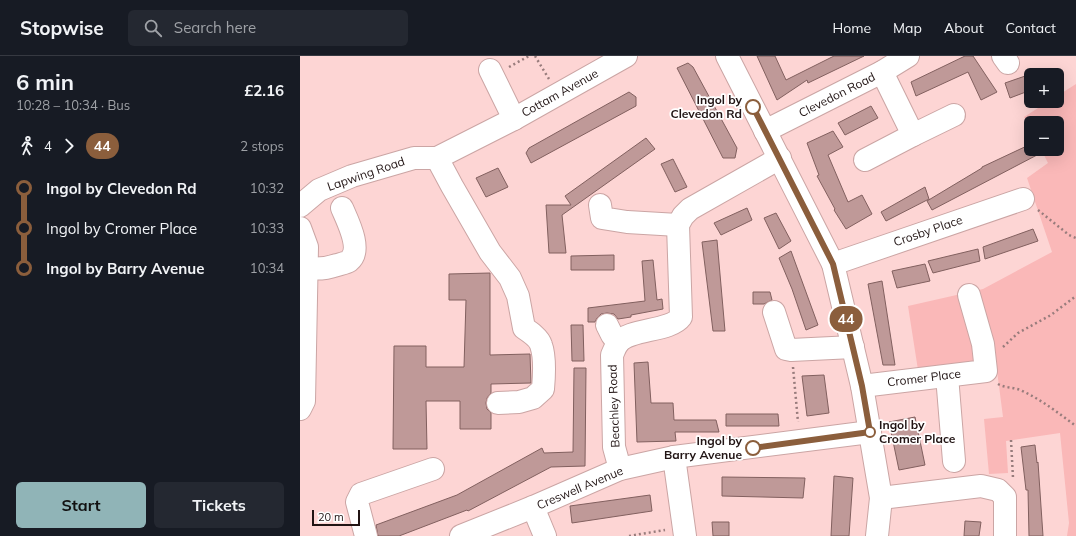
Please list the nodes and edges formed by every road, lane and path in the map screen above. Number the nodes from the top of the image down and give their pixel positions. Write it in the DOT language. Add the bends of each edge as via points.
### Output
graph roads {
  1 [pos="529,56"];
  2 [pos="535,56"];
  3 [pos="626,56"];
  4 [pos="727,56"];
  5 [pos="908,56"];
  6 [pos="882,72"];
  7 [pos="492,73"];
  8 [pos="558,94"];
  9 [pos="954,115"];
  10 [pos="514,119"];
  11 [pos="765,131"];
  12 [pos="913,135"];
  13 [pos="437,158"];
  14 [pos="780,158"];
  15 [pos="865,160"];
  16 [pos="1023,199"];
  17 [pos="600,205"];
  18 [pos="300,206"];
  19 [pos="342,208"];
  20 [pos="678,226"];
  21 [pos="300,228"];
  22 [pos="1076,238"];
  23 [pos="833,264"];
  24 [pos="304,267"];
  25 [pos="969,295"];
  26 [pos="1076,296"];
  27 [pos="774,312"];
  28 [pos="607,325"];
  29 [pos="618,343"];
  30 [pos="853,347"];
  31 [pos="791,350"];
  32 [pos="986,371"];
  33 [pos="947,376"];
  34 [pos="862,386"];
  35 [pos="498,403"];
  36 [pos="300,409"];
  37 [pos="1076,426"];
  38 [pos="870,432"];
  39 [pos="1011,440"];
  40 [pos="799,441"];
  41 [pos="674,457"];
  42 [pos="954,460"];
  43 [pos="432,468"];
  44 [pos="620,469"];
  45 [pos="1005,497"];
  46 [pos="881,498"];
  47 [pos="533,507"];
  48 [pos="684,532"];
  49 [pos="366,536"];
  50 [pos="461,536"];
  51 [pos="544,536"];
  52 [pos="630,536"];
  53 [pos="876,536"];
  54 [pos="1005,536"];
  1 -- 7 [label="path"];
  2 -- 8 [label="path"];
  3 -- 8 [label="street, Cottam Avenue"];
  4 -- 11 [label="street"];
  5 -- 6 [label="street, Clevedon Road"];
  6 -- 11 [label="street, Clevedon Road"];
  6 -- 12 [label="street"];
  7 -- 10 [label="street, Cottam Avenue"];
  8 -- 10 [label="street, Cottam Avenue"];
  9 -- 12 [label="street"];
  10 -- 13 [label="street, Cottam Avenue"];
  11 -- 14 [label="street"];
  12 -- 15 [label="street"];
  13 -- 18 [label="street, Lapwing Road" via="414,158 352,176 319,190"];
  13 -- 35 [label="street" via="490,252 510,278 518,296 524,328 541,345 544,389 533,398"];
  14 -- 20 [label="street" via="690,209"];
  14 -- 23 [label="street"];
  16 -- 22 [label="path"];
  16 -- 23 [label="street, Crosby Place"];
  17 -- 20 [label="street" via="602,218"];
  19 -- 24 [label="street" via="353,236 354,253 349,261 332,267"];
  20 -- 29 [label="street" via="680,317 674,322 630,336"];
  21 -- 24 [label="street" via="308,247"];
  23 -- 30 [label="street"];
  24 -- 36 [label="street" via="304,401"];
  25 -- 32 [label="street"];
  26 -- 32 [label="path" via="1051,315 1018,333 1001,348"];
  27 -- 31 [label="street" via="786,349"];
  28 -- 29 [label="street"];
  29 -- 44 [label="street, Beachley Road" via="612,355 614,447"];
  30 -- 31 [label="street"];
  30 -- 34 [label="street"];
  31 -- 40 [label="path"];
  32 -- 33 [label="street, Cromer Place"];
  32 -- 37 [label="path" via="999,385 1018,389 1036,398"];
  33 -- 34 [label="street, Cromer Place"];
  33 -- 42 [label="street"];
  34 -- 38 [label="street"];
  38 -- 40 [label="street, Creswell Avenue"];
  38 -- 46 [label="street"];
  39 -- 45 [label="path" via="1014,486"];
  40 -- 41 [label="street, Creswell Avenue"];
  41 -- 44 [label="street, Creswell Avenue"];
  41 -- 48 [label="street"];
  43 -- 49 [label="street" via="361,494 357,502"];
  44 -- 47 [label="street, Creswell Avenue"];
  45 -- 46 [label="street" via="998,490 981,486"];
  45 -- 54 [label="street"];
  46 -- 53 [label="street"];
  47 -- 50 [label="street, Creswell Avenue"];
  47 -- 51 [label="street"];
  48 -- 52 [label="path"];
}
